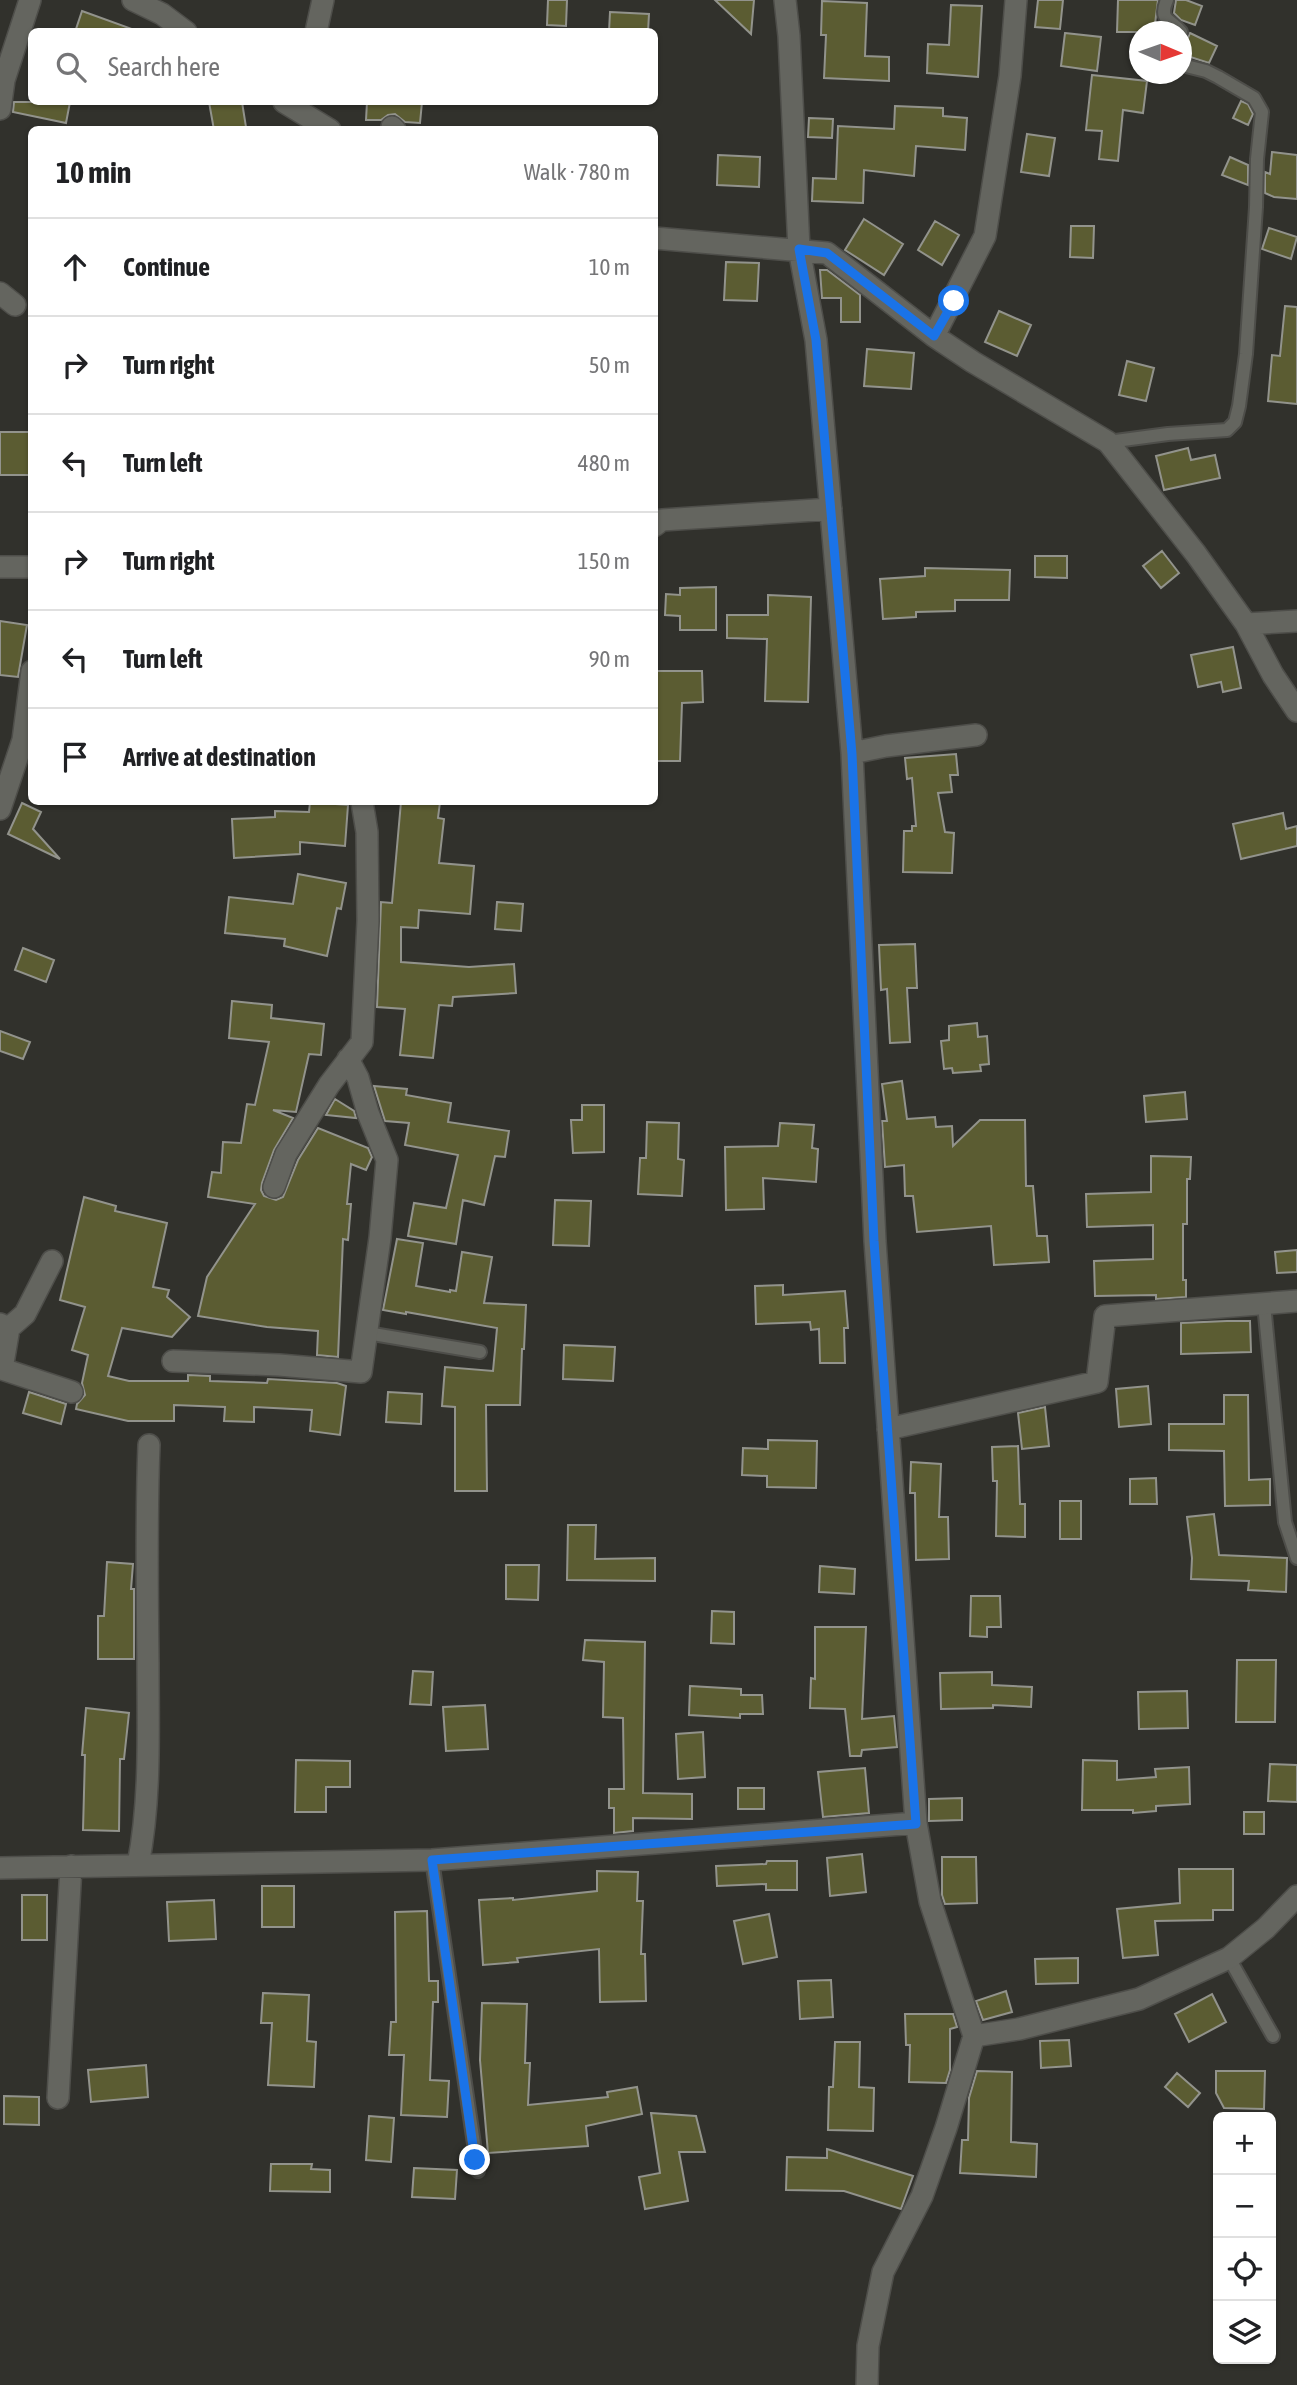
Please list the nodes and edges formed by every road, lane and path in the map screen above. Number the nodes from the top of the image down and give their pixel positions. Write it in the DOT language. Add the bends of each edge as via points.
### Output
graph roads {
  1 [pos="30,0"];
  2 [pos="133,0"];
  3 [pos="323,0"];
  4 [pos="785,0"];
  5 [pos="1016,0"];
  6 [pos="1167,0"];
  7 [pos="1167,21"];
  8 [pos="181,28"];
  9 [pos="317,28"];
  10 [pos="1192,68"];
  11 [pos="0,109"];
  12 [pos="294,111"];
  13 [pos="322,126"];
  14 [pos="658,238"];
  15 [pos="799,249"];
  16 [pos="934,336"];
  17 [pos="1108,442"];
  18 [pos="831,509"];
  19 [pos="658,523"];
  20 [pos="0,567"];
  21 [pos="28,567"];
  22 [pos="1297,621"];
  23 [pos="1246,624"];
  24 [pos="28,702"];
  25 [pos="1297,710"];
  26 [pos="976,735"];
  27 [pos="852,754"];
  28 [pos="362,805"];
  29 [pos="0,809"];
  30 [pos="348,1059"];
  31 [pos="274,1187"];
  32 [pos="52,1261"];
  33 [pos="1297,1301"];
  34 [pos="1264,1304"];
  35 [pos="5,1326"];
  36 [pos="367,1333"];
  37 [pos="480,1352"];
  38 [pos="173,1362"];
  39 [pos="72,1392"];
  40 [pos="888,1429"];
  41 [pos="149,1445"];
  42 [pos="1297,1558"];
  43 [pos="916,1824"];
  44 [pos="432,1860"];
  45 [pos="138,1865"];
  46 [pos="71,1866"];
  47 [pos="0,1868"];
  48 [pos="1297,1896"];
  49 [pos="1229,1958"];
  50 [pos="974,2036"];
  51 [pos="1273,2036"];
  52 [pos="58,2098"];
  53 [pos="478,2171"];
  54 [pos="867,2385"];
  1 -- 11 [label="street" via="4,80"];
  2 -- 8 [label="street"];
  3 -- 9 [label="street"];
  4 -- 15 [label="street"];
  5 -- 16 [label="street" via="1010,76 985,236"];
  6 -- 7 [label="lane"];
  10 -- 17 [label="lane" via="1254,98 1262,112 1239,406 1235,422 1227,430"];
  12 -- 13 [label="street"];
  14 -- 15 [label="street"];
  15 -- 16 [label="street" via="827,253"];
  15 -- 18 [label="street" via="816,340"];
  16 -- 17 [label="street"];
  17 -- 23 [label="street"];
  18 -- 19 [label="street"];
  18 -- 27 [label="street"];
  20 -- 21 [label="street"];
  22 -- 23 [label="street"];
  23 -- 25 [label="street"];
  24 -- 29 [label="street" via="23,740"];
  26 -- 27 [label="street"];
  27 -- 40 [label="street" via="874,1241"];
  28 -- 30 [label="street" via="368,921 362,1042"];
  30 -- 31 [label="street" via="286,1154"];
  30 -- 36 [label="street" via="387,1160"];
  32 -- 35 [label="street" via="25,1314"];
  33 -- 34 [label="street"];
  34 -- 40 [label="street" via="1105,1316 1097,1382"];
  34 -- 42 [label="lane" via="1285,1522"];
  35 -- 39 [label="street" via="2,1369"];
  36 -- 37 [label="lane"];
  36 -- 38 [label="street" via="361,1372"];
  40 -- 43 [label="street"];
  41 -- 45 [label="street" via="146,1812"];
  43 -- 44 [label="street"];
  43 -- 50 [label="street" via="930,1901"];
  44 -- 45 [label="street"];
  44 -- 53 [label="lane"];
  45 -- 46 [label="street"];
  46 -- 47 [label="street"];
  46 -- 52 [label="street"];
  48 -- 49 [label="street"];
  49 -- 50 [label="street" via="1139,1999"];
  49 -- 51 [label="lane"];
  50 -- 54 [label="street" via="922,2196 883,2272 868,2346"];
}
